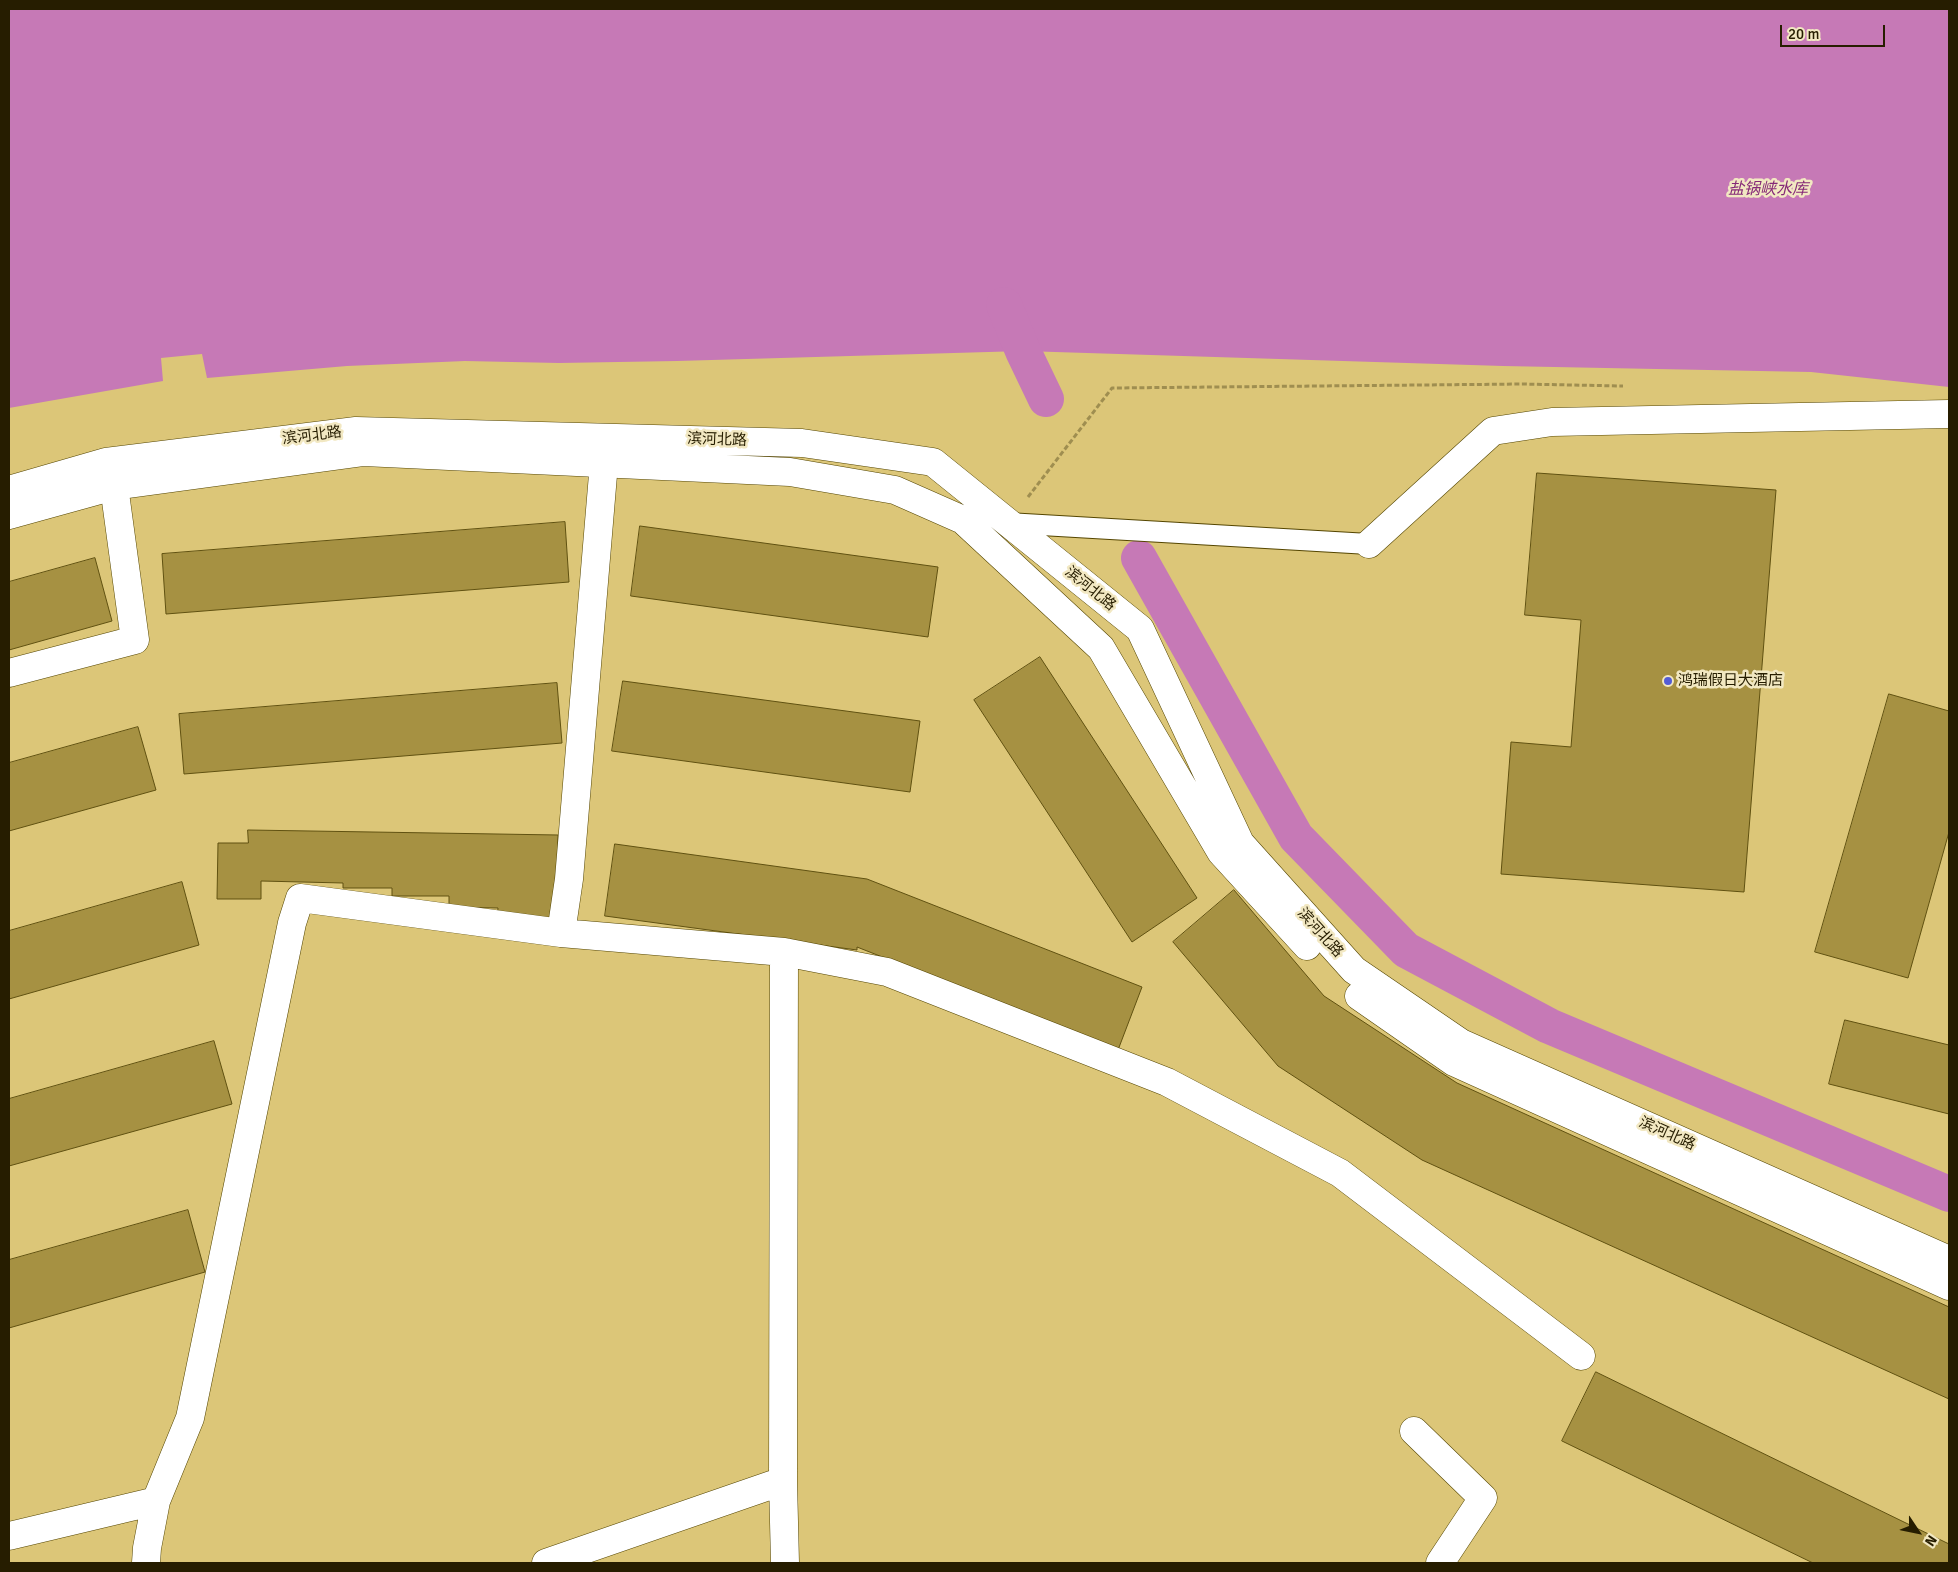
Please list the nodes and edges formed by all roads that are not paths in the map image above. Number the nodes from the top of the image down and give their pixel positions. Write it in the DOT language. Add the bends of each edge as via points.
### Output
graph roads {
  1 [pos="1949,414"];
  2 [pos="606,450"];
  3 [pos="110,474"];
  4 [pos="9,490"];
  5 [pos="9,515"];
  6 [pos="963,520"];
  7 [pos="1008,523"];
  8 [pos="1369,544"];
  9 [pos="9,673"];
  10 [pos="561,933"];
  11 [pos="784,952"];
  12 [pos="1949,1260"];
  13 [pos="1949,1286"];
  14 [pos="1581,1356"];
  15 [pos="1414,1431"];
  16 [pos="784,1481"];
  17 [pos="156,1501"];
  18 [pos="9,1536"];
  19 [pos="146,1563"];
  20 [pos="546,1563"];
  21 [pos="785,1563"];
  22 [pos="1440,1563"];
  1 -- 8 [label="street" via="1552,422 1493,431"];
  2 -- 3 [label="street, 滨河北路" via="356,431"];
  2 -- 6 [label="street, 滨河北路" via="790,472 895,490"];
  2 -- 7 [label="street, 滨河北路" via="802,443 933,462"];
  2 -- 10 [label="street" via="569,880"];
  3 -- 4 [label="street, 滨河北路"];
  3 -- 5 [label="street, 滨河北路"];
  3 -- 9 [label="street" via="135,640"];
  6 -- 7 [label="lane"];
  6 -- 13 [label="street, 滨河北路" via="1101,648 1221,852 1340,983 1454,1062"];
  7 -- 8 [label="lane"];
  7 -- 12 [label="street, 滨河北路" via="1140,629 1240,843 1354,970 1461,1043"];
  10 -- 11 [label="street"];
  10 -- 17 [label="street" via="300,898 292,923 190,1418"];
  11 -- 14 [label="street" via="887,972 1167,1082 1340,1173"];
  11 -- 16 [label="street"];
  15 -- 22 [label="street" via="1483,1498"];
  16 -- 20 [label="street"];
  16 -- 21 [label="street"];
  17 -- 18 [label="street"];
  17 -- 19 [label="street"];
}
